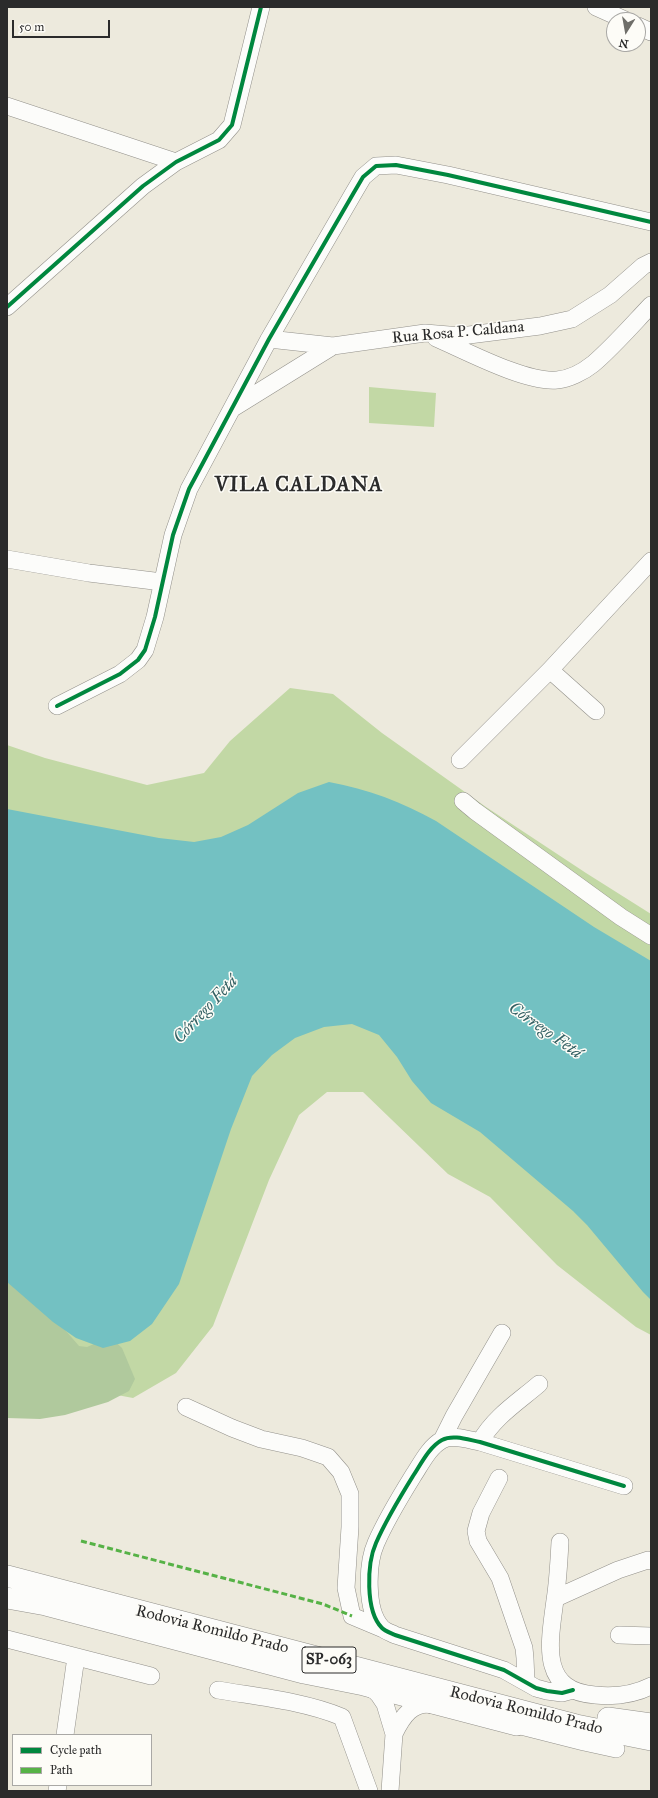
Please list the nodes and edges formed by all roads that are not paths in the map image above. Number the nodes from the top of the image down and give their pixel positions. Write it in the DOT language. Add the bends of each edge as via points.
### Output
graph roads {
  1 [pos="261,7"];
  2 [pos="7,106"];
  3 [pos="176,162"];
  4 [pos="651,222"];
  5 [pos="651,262"];
  6 [pos="651,305"];
  7 [pos="7,307"];
  8 [pos="425,333"];
  9 [pos="269,339"];
  10 [pos="333,346"];
  11 [pos="232,409"];
  12 [pos="7,559"];
  13 [pos="651,561"];
  14 [pos="162,582"];
  15 [pos="550,670"];
  16 [pos="57,706"];
  17 [pos="596,712"];
  18 [pos="460,760"];
  19 [pos="463,801"];
  20 [pos="651,936"];
  21 [pos="502,1333"];
  22 [pos="539,1384"];
  23 [pos="186,1408"];
  24 [pos="442,1440"];
  25 [pos="480,1442"];
  26 [pos="499,1478"];
  27 [pos="624,1486"];
  28 [pos="560,1542"];
  29 [pos="651,1561"];
  30 [pos="7,1567"];
  31 [pos="7,1576"];
  32 [pos="49,1588"];
  33 [pos="7,1598"];
  34 [pos="556,1598"];
  35 [pos="383,1629"];
  36 [pos="619,1635"];
  37 [pos="651,1636"];
  38 [pos="7,1639"];
  39 [pos="76,1657"];
  40 [pos="151,1676"];
  41 [pos="526,1682"];
  42 [pos="364,1685"];
  43 [pos="651,1686"];
  44 [pos="218,1690"];
  45 [pos="573,1690"];
  46 [pos="447,1691"];
  47 [pos="651,1724"];
  48 [pos="65,1734"];
  49 [pos="394,1734"];
  50 [pos="651,1740"];
  51 [pos="616,1749"];
  52 [pos="651,1753"];
  53 [pos="369,1791"];
  54 [pos="390,1791"];
  1 -- 3 [label="street" via="232,125 219,140"];
  2 -- 3 [label="street"];
  3 -- 7 [label="street" via="143,186"];
  4 -- 9 [label="street" via="448,175 396,165 376,166 363,177"];
  5 -- 8 [label="street, Rua Rosa P. Caldana" via="610,295 572,319 540,326 461,336"];
  6 -- 8 [label="street" via="592,364 575,375 557,380 538,379 517,373"];
  8 -- 10 [label="street, Rua Rosa P. Caldana"];
  9 -- 10 [label="street, Rua Rosa P. Caldana"];
  9 -- 11 [label="street"];
  10 -- 11 [label="street"];
  11 -- 14 [label="street" via="189,489 173,535"];
  12 -- 14 [label="street"];
  13 -- 15 [label="street"];
  14 -- 16 [label="street" via="145,650 138,660 120,674"];
  15 -- 17 [label="street"];
  15 -- 18 [label="street"];
  19 -- 20 [label="street" via="621,917"];
  21 -- 24 [label="street"];
  22 -- 25 [label="street" via="499,1417 487,1429"];
  23 -- 35 [label="street" via="261,1439 328,1457 341,1472 350,1494 346,1588 352,1616"];
  24 -- 25 [label="street" via="457,1437"];
  24 -- 35 [label="street" via="433,1447 404,1491 375,1544 369,1578 371,1606 375,1618"];
  25 -- 27 [label="street"];
  26 -- 41 [label="street" via="481,1513 476,1531 478,1541 500,1578 524,1648"];
  28 -- 34 [label="street"];
  29 -- 34 [label="street" via="618,1570"];
  30 -- 32 [label="street"];
  31 -- 32 [label="main road, Rodovia Romildo Prado / SP-063"];
  32 -- 46 [label="main road, Rodovia Romildo Prado / SP-063"];
  33 -- 42 [label="main road, Rodovia Romildo Prado / SP-063" via="46,1605 304,1673"];
  34 -- 45 [label="street" via="550,1640 552,1665 556,1676"];
  35 -- 41 [label="street" via="504,1670"];
  36 -- 37 [label="street"];
  38 -- 39 [label="street"];
  39 -- 40 [label="street"];
  39 -- 48 [label="street"];
  41 -- 45 [label="street" via="536,1688 554,1692"];
  42 -- 49 [label="street" via="379,1695"];
  42 -- 51 [label="main road, Rodovia Romildo Prado / SP-063"];
  43 -- 45 [label="street" via="620,1696 589,1695"];
  44 -- 53 [label="street" via="270,1698 342,1717"];
  46 -- 47 [label="main road" via="498,1691 588,1714"];
  46 -- 50 [label="main road, Rodovia Romildo Prado / SP-063" via="576,1725"];
  49 -- 51 [label="street" via="406,1714 416,1705 430,1704"];
  49 -- 54 [label="street"];
  51 -- 52 [label="main road, Rodovia Romildo Prado / SP-063"];
}
